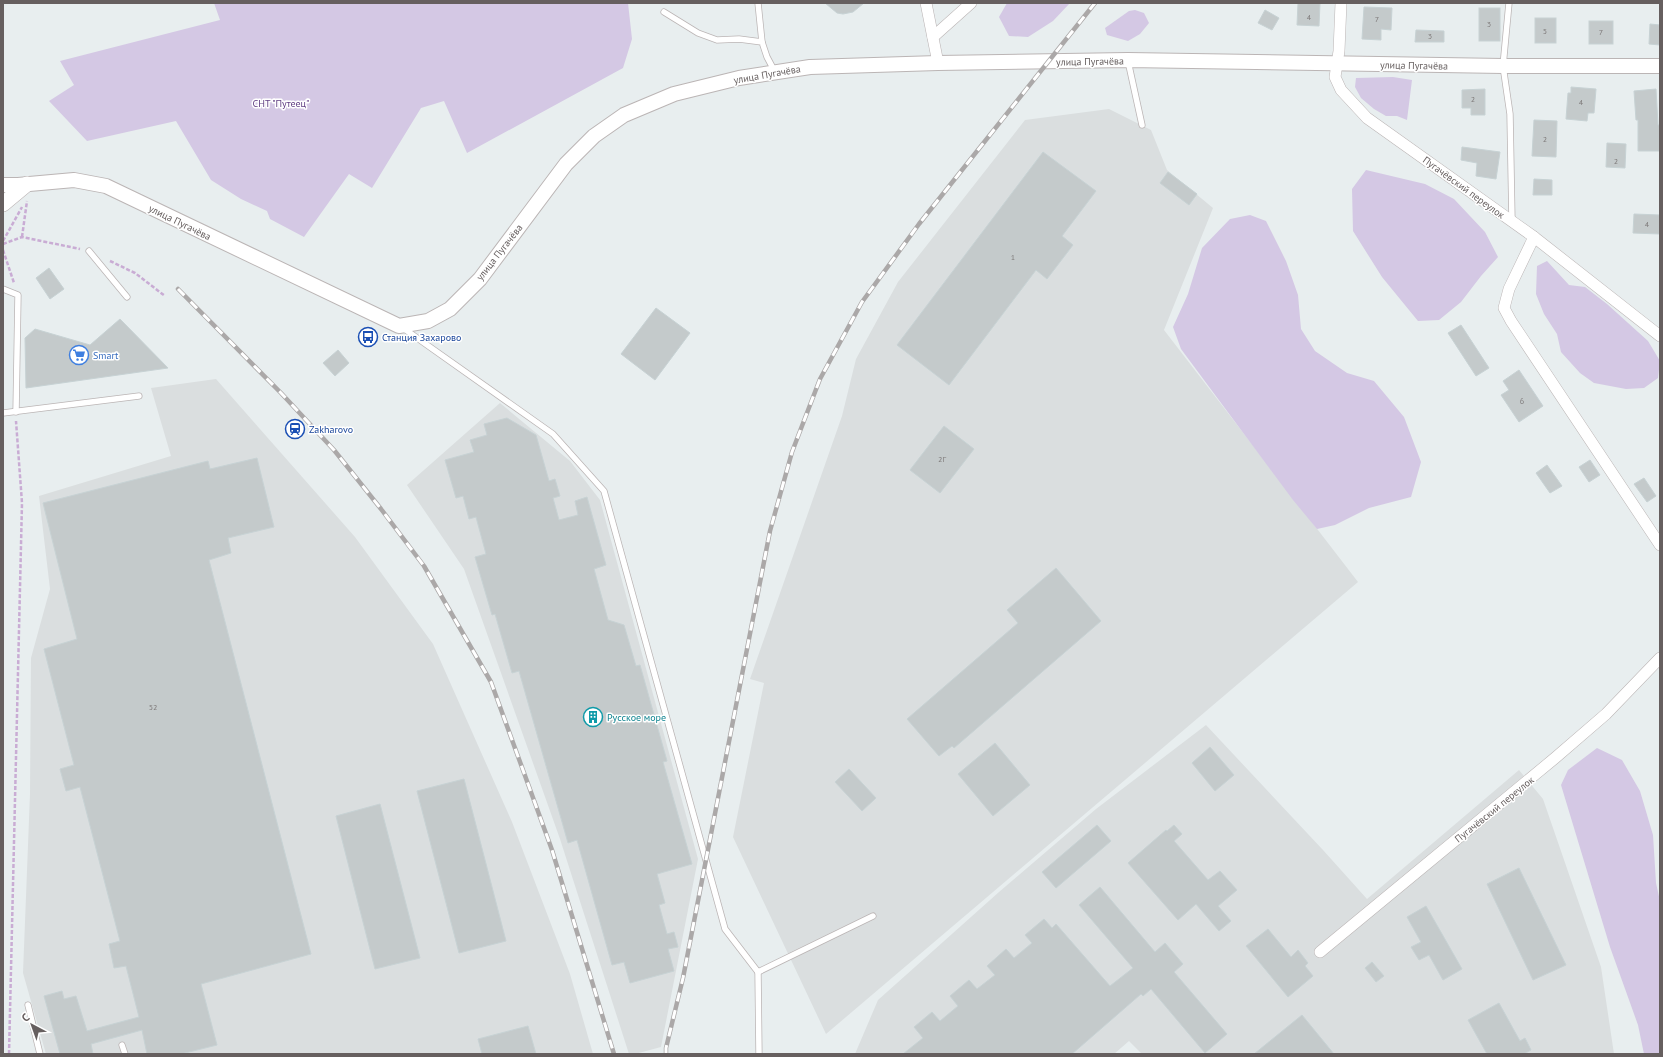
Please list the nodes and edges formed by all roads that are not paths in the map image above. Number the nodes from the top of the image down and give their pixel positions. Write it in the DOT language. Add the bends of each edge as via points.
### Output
graph roads {
  1 [pos="758,3"];
  2 [pos="926,3"];
  3 [pos="971,3"];
  4 [pos="1341,3"];
  5 [pos="1509,3"];
  6 [pos="664,12"];
  7 [pos="933,37"];
  8 [pos="762,42"];
  9 [pos="1128,60"];
  10 [pos="938,63"];
  11 [pos="1336,64"];
  12 [pos="1503,66"];
  13 [pos="1660,66"];
  14 [pos="775,72"];
  15 [pos="1142,125"];
  16 [pos="27,184"];
  17 [pos="3,185"];
  18 [pos="3,204"];
  19 [pos="1512,221"];
  20 [pos="1534,237"];
  21 [pos="89,251"];
  22 [pos="3,289"];
  23 [pos="127,297"];
  24 [pos="399,326"];
  25 [pos="1660,336"];
  26 [pos="139,396"];
  27 [pos="16,412"];
  28 [pos="3,413"];
  29 [pos="1660,545"];
  30 [pos="1660,658"];
  31 [pos="873,916"];
  32 [pos="1320,952"];
  33 [pos="758,972"];
  34 [pos="28,1005"];
  35 [pos="122,1045"];
  36 [pos="40,1054"];
  37 [pos="125,1054"];
  38 [pos="759,1054"];
  1 -- 8 [label="lane"];
  2 -- 7 [label="street"];
  3 -- 7 [label="street"];
  4 -- 11 [label="street, Пугачёвский переулок"];
  5 -- 12 [label="lane"];
  6 -- 8 [label="lane" via="698,33 717,40"];
  7 -- 10 [label="street"];
  8 -- 14 [label="lane"];
  9 -- 10 [label="street, улица Пугачёва"];
  9 -- 11 [label="street, улица Пугачёва"];
  9 -- 15 [label="lane"];
  10 -- 14 [label="street, улица Пугачёва" via="810,67"];
  11 -- 12 [label="street, улица Пугачёва"];
  11 -- 19 [label="street, Пугачёвский переулок" via="1335,77 1341,90 1368,118"];
  12 -- 13 [label="street, улица Пугачёва"];
  12 -- 19 [label="lane" via="1510,114"];
  14 -- 24 [label="street, улица Пугачёва" via="674,94 624,115 594,136 566,164 480,279 450,309 428,321"];
  16 -- 17 [label="street, улица Пугачёва"];
  16 -- 18 [label="main road"];
  16 -- 24 [label="street, улица Пугачёва" via="74,180 106,186 243,255"];
  19 -- 20 [label="street, Пугачёвский переулок"];
  20 -- 25 [label="street, Пугачёвский переулок"];
  20 -- 29 [label="street" via="1509,289 1504,308"];
  21 -- 23 [label="lane"];
  22 -- 27 [label="lane" via="18,295"];
  24 -- 33 [label="lane" via="553,434 604,491 725,929"];
  26 -- 27 [label="lane"];
  27 -- 28 [label="lane"];
  30 -- 32 [label="street, Пугачёвский переулок" via="1606,714"];
  31 -- 33 [label="lane"];
  33 -- 38 [label="lane"];
  34 -- 36 [label="lane"];
  35 -- 37 [label="lane"];
}
